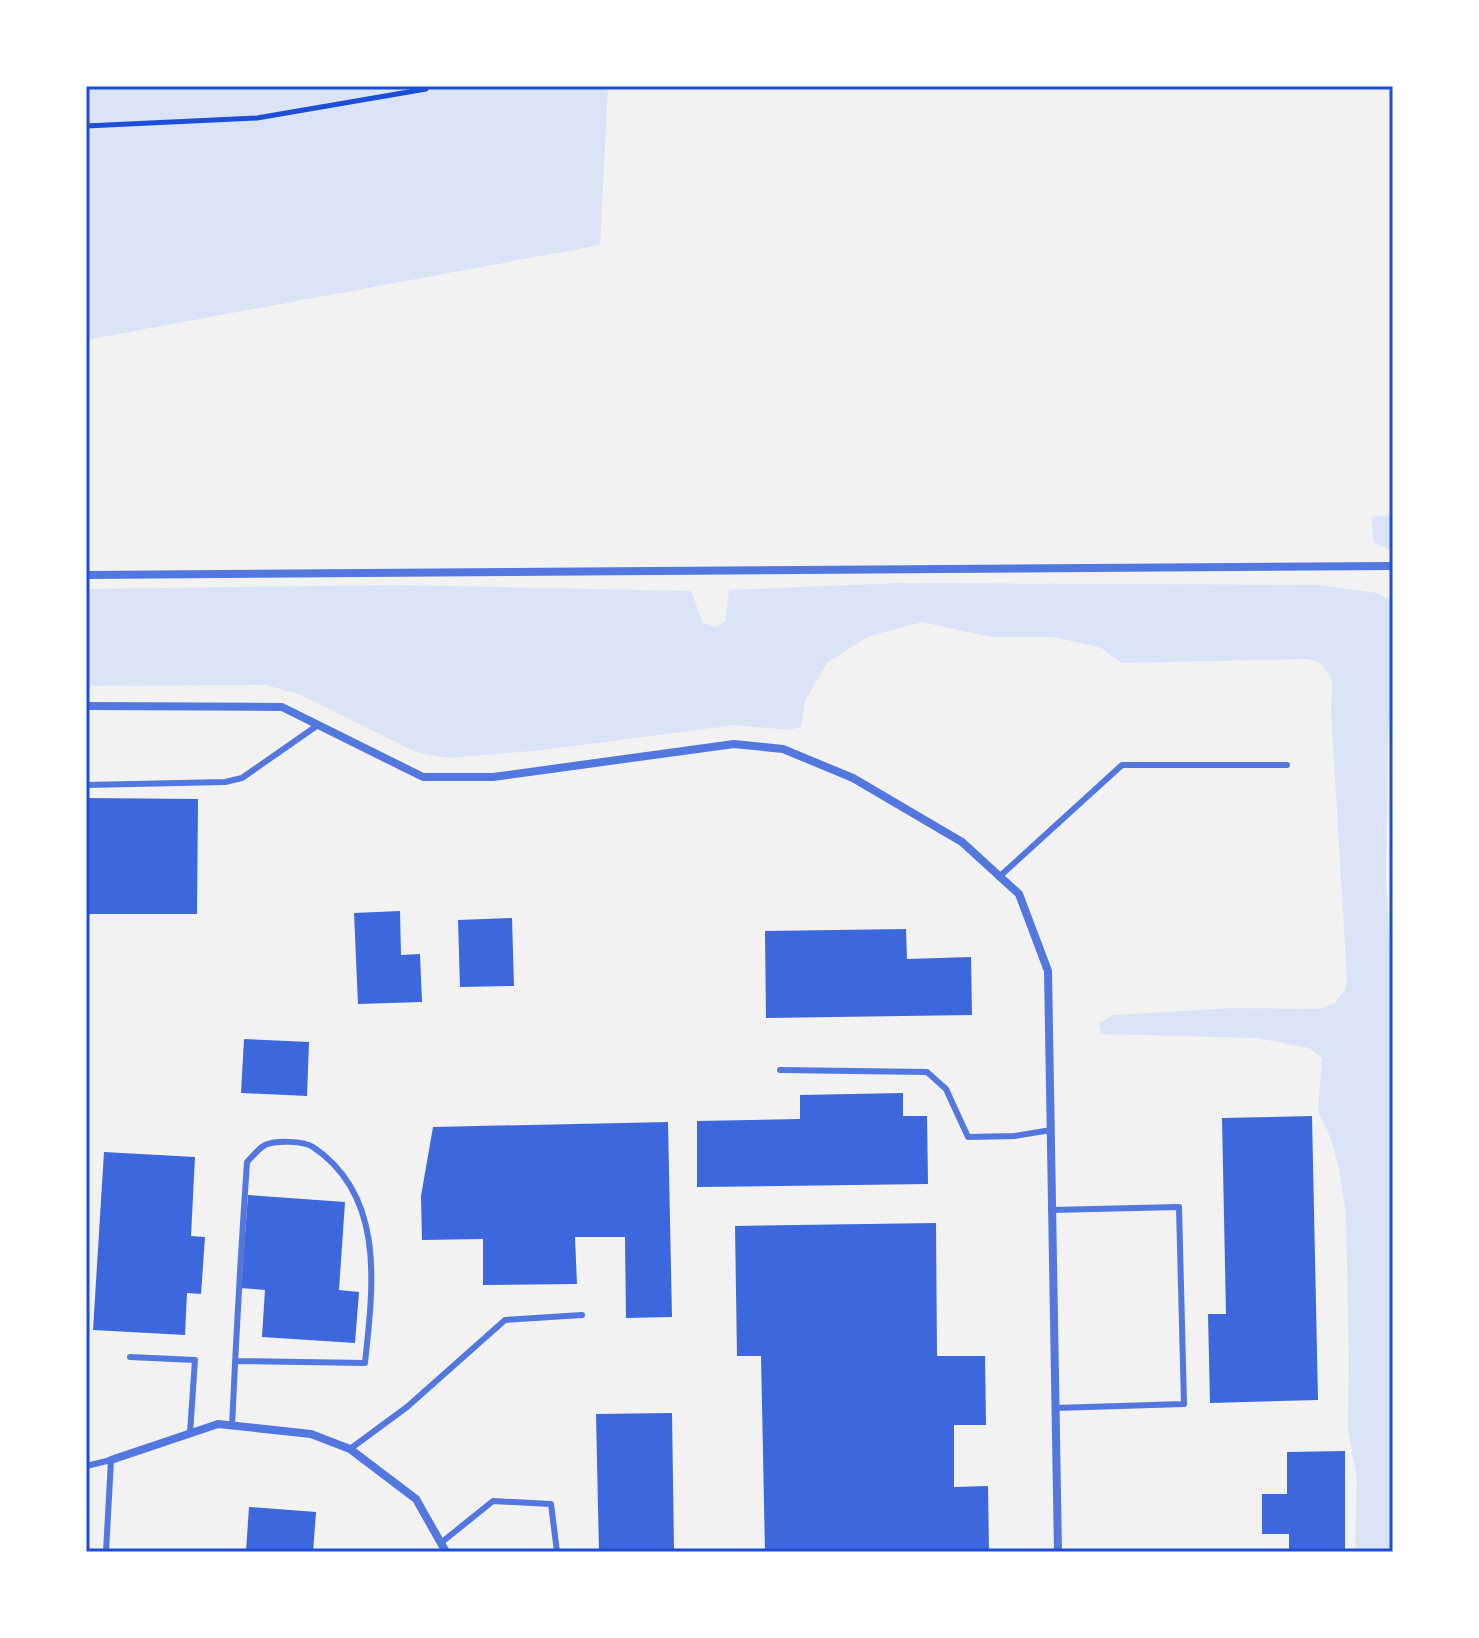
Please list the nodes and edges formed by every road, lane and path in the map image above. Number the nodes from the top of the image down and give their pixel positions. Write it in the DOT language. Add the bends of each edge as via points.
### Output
graph roads {
  1 [pos="427,86"];
  2 [pos="86,126"];
  3 [pos="1393,566"];
  4 [pos="86,575"];
  5 [pos="86,706"];
  6 [pos="318,725"];
  7 [pos="1287,765"];
  8 [pos="86,785"];
  9 [pos="999,877"];
  10 [pos="780,1070"];
  11 [pos="1051,1130"];
  12 [pos="1051,1210"];
  13 [pos="582,1315"];
  14 [pos="130,1357"];
  15 [pos="235,1361"];
  16 [pos="1055,1408"];
  17 [pos="232,1426"];
  18 [pos="190,1433"];
  19 [pos="350,1449"];
  20 [pos="111,1460"];
  21 [pos="86,1466"];
  22 [pos="442,1542"];
  23 [pos="106,1552"];
  24 [pos="446,1552"];
  25 [pos="557,1552"];
  26 [pos="1058,1552"];
  1 -- 2 [label="path" via="257,118"];
  3 -- 4 [label="street"];
  5 -- 6 [label="street" via="282,707"];
  6 -- 8 [label="lane" via="242,778"];
  6 -- 9 [label="street" via="423,777 493,777 734,744 783,749 853,778 962,842"];
  7 -- 9 [label="lane" via="1122,765"];
  9 -- 11 [label="street" via="1019,894 1048,971"];
  10 -- 11 [label="lane" via="927,1072 946,1089 968,1137"];
  11 -- 12 [label="street"];
  12 -- 16 [label="street"];
  12 -- 16 [label="lane" via="1179,1207 1184,1404"];
  13 -- 19 [label="lane" via="505,1320 407,1407"];
  14 -- 18 [label="lane" via="195,1360"];
  15 -- 15 [label="lane" via="247,1162 265,1145 305,1142 332,1160 354,1190 366,1221 372,1265 365,1363"];
  15 -- 17 [label="lane"];
  16 -- 26 [label="street"];
  17 -- 18 [label="street" via="218,1424"];
  17 -- 19 [label="street" via="311,1434"];
  18 -- 20 [label="street"];
  19 -- 22 [label="street" via="416,1499"];
  20 -- 21 [label="lane"];
  20 -- 23 [label="lane"];
  22 -- 24 [label="street"];
  22 -- 25 [label="lane" via="493,1501 551,1504"];
}
